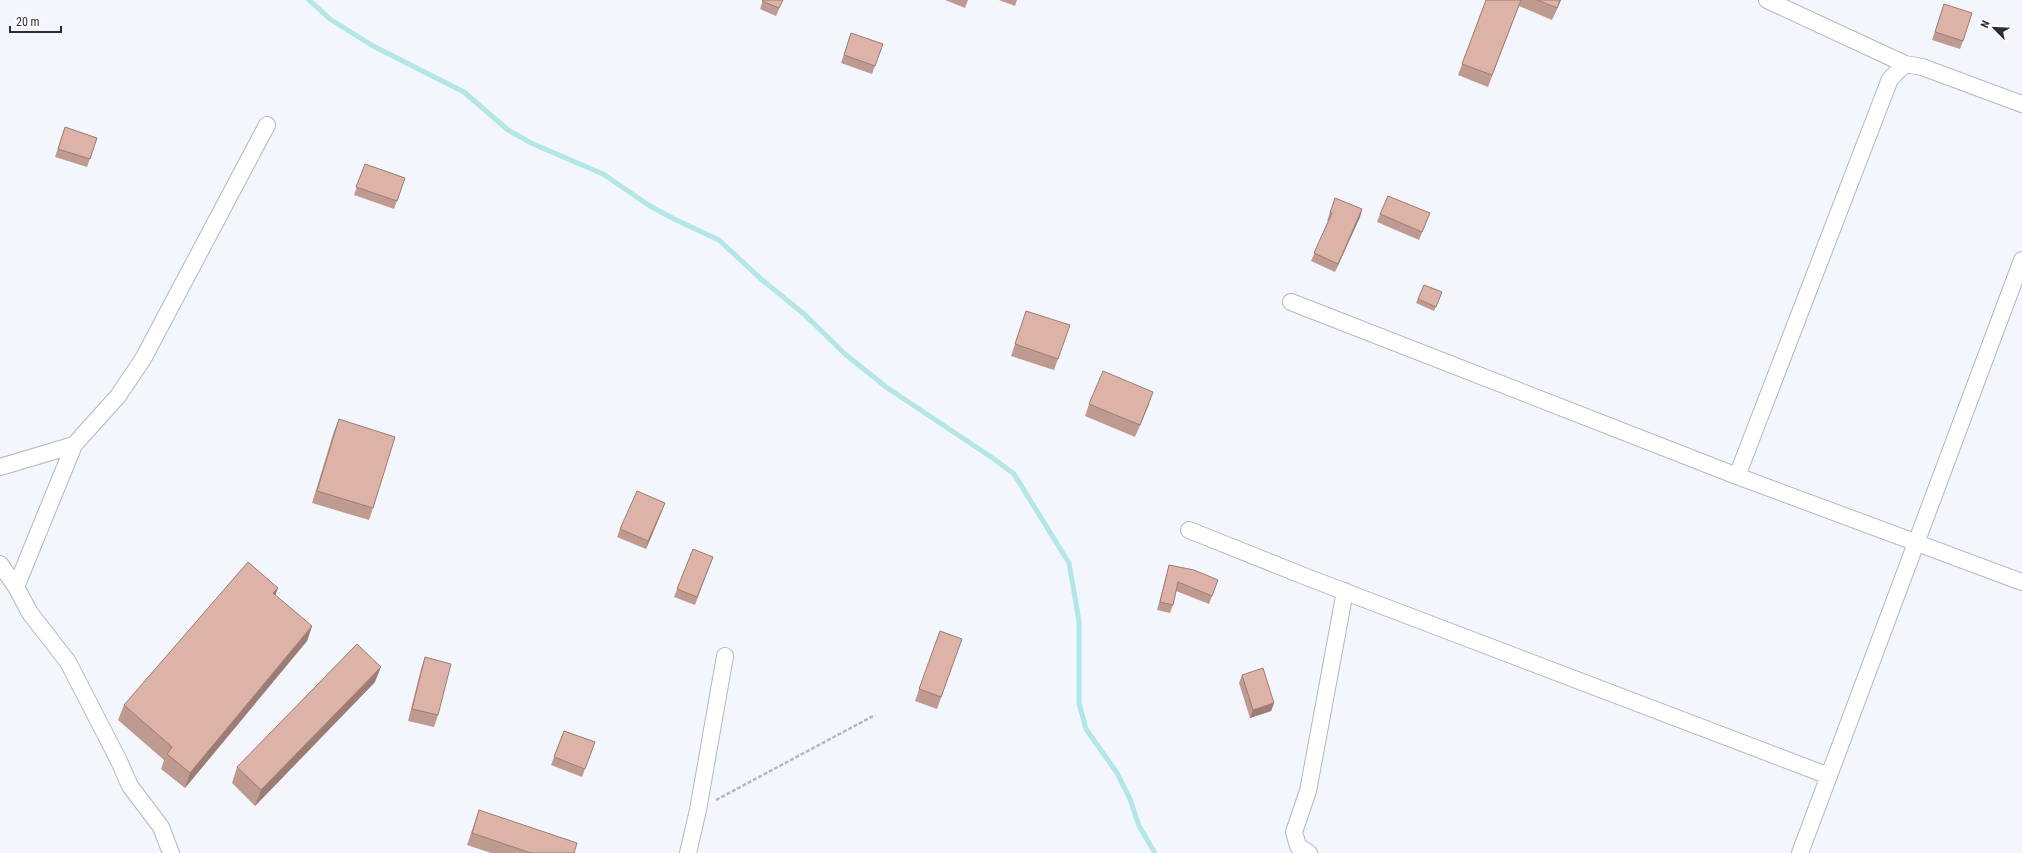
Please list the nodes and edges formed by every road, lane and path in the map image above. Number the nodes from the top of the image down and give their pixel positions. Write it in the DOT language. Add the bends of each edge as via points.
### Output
graph roads {
  1 [pos="1767,0"];
  2 [pos="1905,64"];
  3 [pos="2022,104"];
  4 [pos="267,125"];
  5 [pos="2022,260"];
  6 [pos="1291,302"];
  7 [pos="74,445"];
  8 [pos="0,467"];
  9 [pos="1737,476"];
  10 [pos="1189,530"];
  11 [pos="1916,543"];
  12 [pos="0,564"];
  13 [pos="2022,582"];
  14 [pos="16,587"];
  15 [pos="1345,591"];
  16 [pos="725,656"];
  17 [pos="876,715"];
  18 [pos="1829,776"];
  19 [pos="698,810"];
  20 [pos="171,853"];
  21 [pos="688,853"];
  22 [pos="1309,853"];
  23 [pos="1800,853"];
  1 -- 2 [label="street"];
  2 -- 3 [label="street" via="1922,67"];
  2 -- 9 [label="street" via="1890,79 1883,91"];
  4 -- 7 [label="street" via="143,359 118,396"];
  5 -- 11 [label="street"];
  6 -- 9 [label="street"];
  7 -- 8 [label="street"];
  7 -- 14 [label="street"];
  9 -- 11 [label="street"];
  10 -- 15 [label="street"];
  11 -- 13 [label="street"];
  11 -- 18 [label="street"];
  12 -- 14 [label="street"];
  14 -- 20 [label="street" via="30,613 68,662 130,786 161,827"];
  15 -- 18 [label="street"];
  15 -- 22 [label="street" via="1308,791 1294,832 1298,846"];
  16 -- 19 [label="street"];
  17 -- 19 [label="path"];
  18 -- 23 [label="street"];
  19 -- 21 [label="street"];
}
